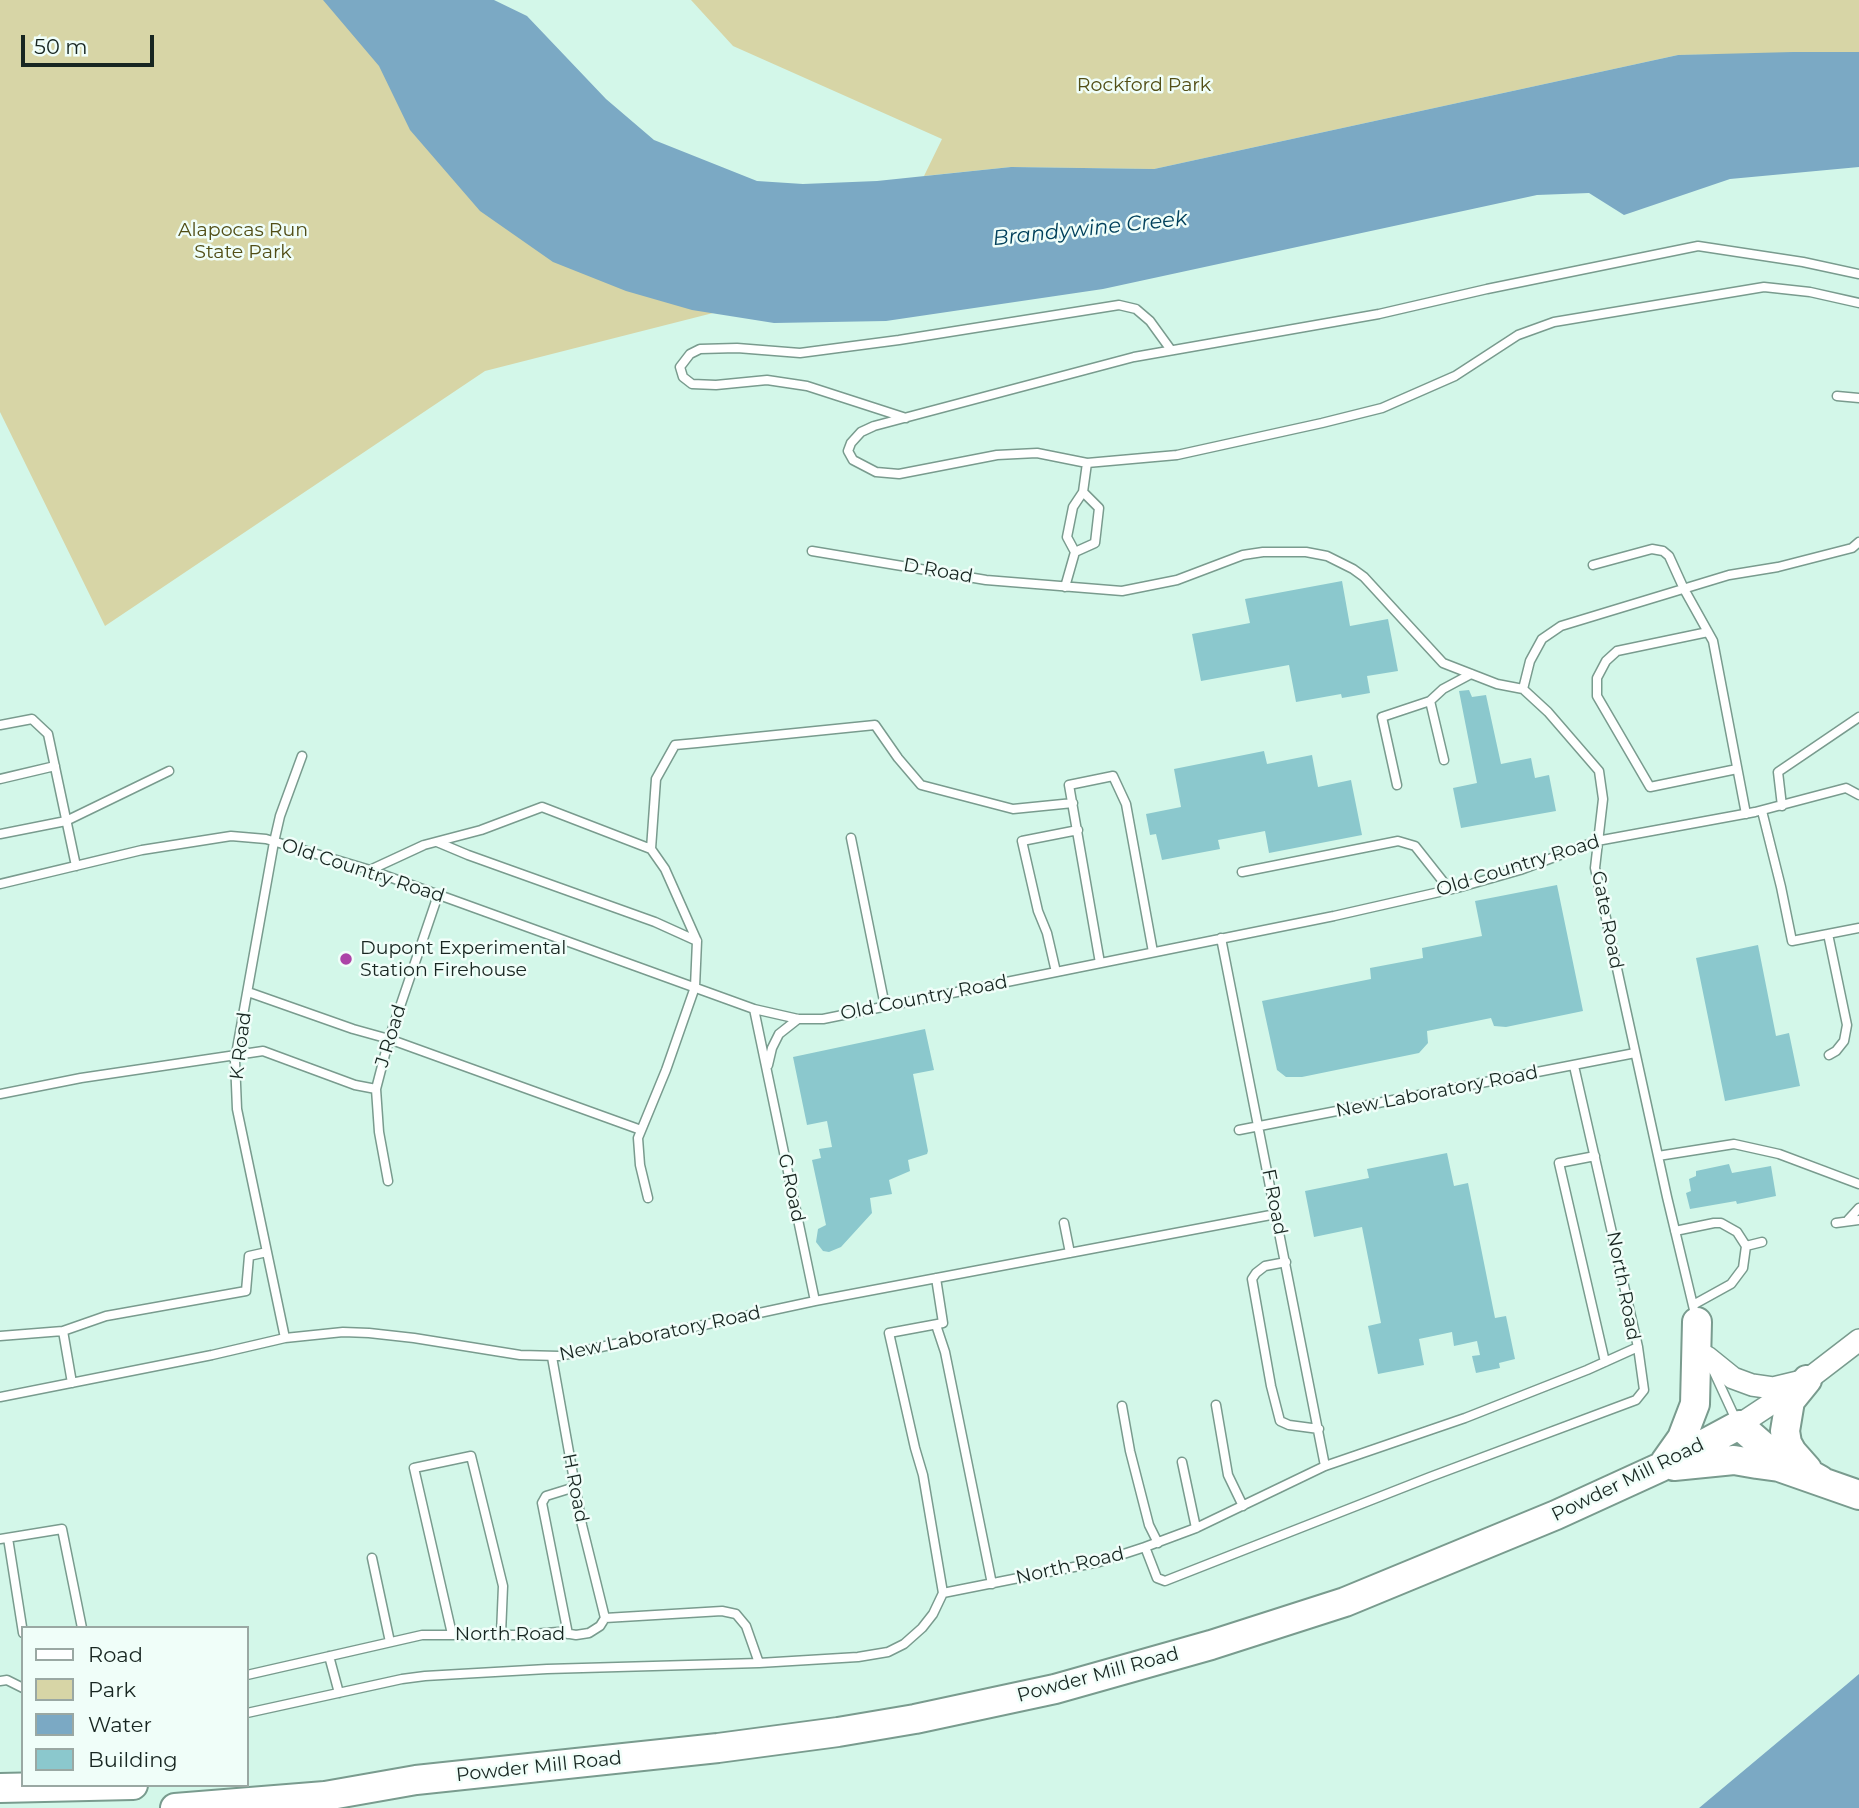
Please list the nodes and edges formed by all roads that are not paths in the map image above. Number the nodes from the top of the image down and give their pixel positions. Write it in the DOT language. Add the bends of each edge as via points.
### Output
graph roads {
  1 [pos="1859,274"];
  2 [pos="1859,303"];
  3 [pos="1171,349"];
  4 [pos="1837,396"];
  5 [pos="1859,398"];
  6 [pos="906,418"];
  7 [pos="1087,463"];
  8 [pos="1083,492"];
  9 [pos="1859,542"];
  10 [pos="812,551"];
  11 [pos="1075,552"];
  12 [pos="1593,565"];
  13 [pos="1065,587"];
  14 [pos="1684,589"];
  15 [pos="1708,632"];
  16 [pos="1471,674"];
  17 [pos="1523,689"];
  18 [pos="1430,701"];
  19 [pos="1859,717"];
  20 [pos="0,725"];
  21 [pos="302,756"];
  22 [pos="1444,760"];
  23 [pos="55,766"];
  24 [pos="1737,769"];
  25 [pos="169,771"];
  26 [pos="0,779"];
  27 [pos="1397,785"];
  28 [pos="1859,795"];
  29 [pos="1073,803"];
  30 [pos="1782,806"];
  31 [pos="1762,811"];
  32 [pos="1745,814"];
  33 [pos="66,821"];
  34 [pos="1078,830"];
  35 [pos="0,834"];
  36 [pos="851,838"];
  37 [pos="1597,841"];
  38 [pos="274,842"];
  39 [pos="437,842"];
  40 [pos="651,849"];
  41 [pos="76,866"];
  42 [pos="370,870"];
  43 [pos="1242,872"];
  44 [pos="0,884"];
  45 [pos="1449,889"];
  46 [pos="438,895"];
  47 [pos="1859,928"];
  48 [pos="1828,934"];
  49 [pos="1222,938"];
  50 [pos="697,941"];
  51 [pos="1153,952"];
  52 [pos="1100,963"];
  53 [pos="1056,972"];
  54 [pos="695,987"];
  55 [pos="248,992"];
  56 [pos="885,1006"];
  57 [pos="754,1009"];
  58 [pos="798,1019"];
  59 [pos="389,1039"];
  60 [pos="237,1053"];
  61 [pos="1635,1054"];
  62 [pos="1829,1055"];
  63 [pos="1574,1066"];
  64 [pos="768,1075"];
  65 [pos="376,1089"];
  66 [pos="0,1094"];
  67 [pos="1259,1126"];
  68 [pos="641,1130"];
  69 [pos="1239,1130"];
  70 [pos="1595,1156"];
  71 [pos="1658,1156"];
  72 [pos="388,1181"];
  73 [pos="1859,1184"];
  74 [pos="648,1198"];
  75 [pos="1859,1208"];
  76 [pos="1276,1214"];
  77 [pos="1848,1220"];
  78 [pos="1859,1220"];
  79 [pos="1064,1223"];
  80 [pos="1836,1223"];
  81 [pos="1675,1231"];
  82 [pos="1762,1242"];
  83 [pos="1746,1246"];
  84 [pos="267,1252"];
  85 [pos="1070,1253"];
  86 [pos="1286,1262"];
  87 [pos="936,1278"];
  88 [pos="815,1301"];
  89 [pos="1695,1314"];
  90 [pos="936,1325"];
  91 [pos="63,1331"];
  92 [pos="0,1336"];
  93 [pos="285,1338"];
  94 [pos="1859,1340"];
  95 [pos="1637,1347"];
  96 [pos="552,1357"];
  97 [pos="1707,1357"];
  98 [pos="1605,1362"];
  99 [pos="1807,1380"];
  100 [pos="72,1383"];
  101 [pos="0,1397"];
  102 [pos="1216,1405"];
  103 [pos="1122,1406"];
  104 [pos="1739,1425"];
  105 [pos="1319,1429"];
  106 [pos="1182,1462"];
  107 [pos="1325,1466"];
  108 [pos="1661,1467"];
  109 [pos="1820,1480"];
  110 [pos="575,1487"];
  111 [pos="1859,1495"];
  112 [pos="1243,1506"];
  113 [pos="1196,1528"];
  114 [pos="4,1538"];
  115 [pos="1158,1543"];
  116 [pos="1145,1547"];
  117 [pos="372,1558"];
  118 [pos="992,1584"];
  119 [pos="943,1593"];
  120 [pos="605,1618"];
  121 [pos="22,1626"];
  122 [pos="82,1626"];
  123 [pos="452,1634"];
  124 [pos="501,1634"];
  125 [pos="568,1634"];
  126 [pos="390,1642"];
  127 [pos="330,1656"];
  128 [pos="759,1663"];
  129 [pos="248,1675"];
  130 [pos="0,1681"];
  131 [pos="21,1686"];
  132 [pos="339,1693"];
  133 [pos="248,1713"];
  134 [pos="416,1780"];
  135 [pos="248,1783"];
  136 [pos="44,1787"];
  137 [pos="0,1788"];
  138 [pos="175,1808"];
  1 -- 3 [label="lane" via="1698,246 1379,314"];
  2 -- 7 [label="lane" via="1764,287 1554,322 1518,335 1455,376 1382,408 1177,454"];
  3 -- 6 [label="lane"];
  3 -- 6 [label="lane" via="1136,309 1119,305 800,353 700,349 680,367 692,384 767,380 807,386"];
  4 -- 5 [label="lane"];
  6 -- 7 [label="lane" via="861,432 848,451 853,460 876,472 900,474 997,455 1038,453"];
  7 -- 8 [label="lane"];
  8 -- 11 [label="lane" via="1073,508 1067,537"];
  8 -- 11 [label="lane" via="1099,508 1095,543"];
  9 -- 14 [label="lane" via="1852,548"];
  10 -- 13 [label="lane, D Road" via="986,580"];
  11 -- 13 [label="lane"];
  12 -- 14 [label="lane" via="1652,549 1663,551"];
  13 -- 16 [label="lane, Gate Road" via="1122,590 1152,585 1263,552 1327,556 1364,577 1435,658"];
  14 -- 15 [label="lane"];
  14 -- 17 [label="lane" via="1561,626 1542,639"];
  15 -- 24 [label="lane"];
  15 -- 24 [label="lane" via="1617,651 1605,661 1597,678 1597,696 1650,787"];
  16 -- 17 [label="lane, Gate Road"];
  16 -- 18 [label="lane"];
  17 -- 37 [label="lane, Gate Road" via="1599,771 1603,800"];
  18 -- 22 [label="lane"];
  18 -- 27 [label="lane" via="1382,717"];
  19 -- 30 [label="lane" via="1778,772"];
  20 -- 23 [label="lane" via="32,719 48,734"];
  21 -- 38 [label="lane, K Road"];
  23 -- 26 [label="lane"];
  23 -- 33 [label="lane"];
  24 -- 32 [label="lane"];
  25 -- 33 [label="lane"];
  28 -- 30 [label="lane, Old Country Road" via="1846,788"];
  29 -- 34 [label="lane"];
  29 -- 40 [label="lane" via="1013,809 921,785 875,725 675,745 656,779"];
  29 -- 51 [label="lane" via="1069,785 1113,776 1126,804"];
  30 -- 31 [label="lane, Old Country Road"];
  31 -- 32 [label="lane, Old Country Road"];
  31 -- 48 [label="lane" via="1792,941"];
  32 -- 37 [label="lane, Old Country Road"];
  33 -- 35 [label="lane"];
  33 -- 41 [label="lane"];
  34 -- 52 [label="lane"];
  34 -- 53 [label="lane" via="1021,841"];
  36 -- 56 [label="lane"];
  37 -- 45 [label="lane, Old Country Road" via="1521,870"];
  37 -- 61 [label="lane, Gate Road" via="1595,867"];
  38 -- 41 [label="lane, Old Country Road" via="231,836"];
  38 -- 42 [label="lane, Old Country Road"];
  38 -- 55 [label="lane, K Road"];
  39 -- 40 [label="lane" via="542,807"];
  39 -- 42 [label="lane"];
  39 -- 50 [label="lane"];
  40 -- 50 [label="lane" via="665,869"];
  41 -- 44 [label="lane, Old Country Road"];
  42 -- 46 [label="lane, Old Country Road"];
  43 -- 45 [label="lane" via="1398,841 1415,846"];
  45 -- 49 [label="lane, Old Country Road"];
  46 -- 54 [label="lane, Old Country Road"];
  46 -- 59 [label="lane, J Road"];
  47 -- 48 [label="lane"];
  48 -- 62 [label="lane" via="1847,1025 1844,1041"];
  49 -- 51 [label="lane, Old Country Road"];
  49 -- 67 [label="lane, F Road"];
  50 -- 54 [label="lane"];
  51 -- 52 [label="lane, Old Country Road"];
  52 -- 53 [label="lane, Old Country Road"];
  53 -- 56 [label="lane, Old Country Road"];
  54 -- 57 [label="lane, Old Country Road"];
  54 -- 68 [label="lane"];
  55 -- 59 [label="lane"];
  55 -- 60 [label="lane, K Road"];
  56 -- 58 [label="lane, Old Country Road" via="823,1019"];
  57 -- 58 [label="lane, Old Country Road"];
  57 -- 64 [label="lane, G Road"];
  58 -- 64 [label="lane" via="779,1034 768,1060"];
  59 -- 65 [label="lane, J Road"];
  59 -- 68 [label="lane"];
  60 -- 65 [label="lane" via="263,1051"];
  60 -- 66 [label="lane"];
  60 -- 84 [label="lane, K Road" via="237,1109"];
  61 -- 63 [label="lane, New Laboratory Road"];
  61 -- 71 [label="lane, Gate Road"];
  63 -- 67 [label="lane, New Laboratory Road"];
  63 -- 70 [label="lane, North Road"];
  64 -- 88 [label="lane, G Road"];
  65 -- 72 [label="lane, J Road"];
  67 -- 69 [label="lane, New Laboratory Road"];
  67 -- 76 [label="lane, F Road"];
  68 -- 74 [label="lane" via="640,1165"];
  70 -- 95 [label="lane, North Road"];
  70 -- 98 [label="lane" via="1559,1163"];
  71 -- 73 [label="lane" via="1734,1144 1779,1154"];
  71 -- 81 [label="lane, Gate Road"];
  75 -- 77 [label="lane"];
  76 -- 85 [label="lane, New Laboratory Road"];
  76 -- 86 [label="lane, F Road"];
  77 -- 78 [label="lane"];
  77 -- 80 [label="lane"];
  79 -- 85 [label="lane"];
  81 -- 83 [label="lane" via="1721,1223"];
  81 -- 89 [label="lane, Gate Road"];
  82 -- 83 [label="lane"];
  83 -- 89 [label="lane" via="1743,1268 1731,1284"];
  84 -- 91 [label="lane" via="249,1256 246,1291 106,1316"];
  84 -- 93 [label="lane, K Road"];
  85 -- 87 [label="lane, New Laboratory Road"];
  86 -- 105 [label="lane, F Road"];
  86 -- 105 [label="lane" via="1265,1266 1252,1279 1271,1386 1280,1421"];
  87 -- 88 [label="lane, New Laboratory Road"];
  87 -- 90 [label="lane" via="943,1323"];
  88 -- 96 [label="lane, New Laboratory Road"];
  89 -- 97 [label="lane, Gate Road"];
  89 -- 108 [label="highway" via="1695,1404 1682,1438"];
  90 -- 118 [label="lane"];
  90 -- 119 [label="lane" via="888,1333 923,1475"];
  91 -- 92 [label="lane"];
  91 -- 100 [label="lane"];
  93 -- 96 [label="lane, New Laboratory Road" via="369,1332"];
  93 -- 100 [label="lane, New Laboratory Road"];
  94 -- 99 [label="street"];
  95 -- 98 [label="lane, North Road"];
  95 -- 116 [label="lane" via="1644,1390 1636,1400 1165,1581 1157,1578"];
  96 -- 110 [label="lane, H Road"];
  97 -- 99 [label="street" via="1733,1378 1752,1385 1773,1388"];
  97 -- 104 [label="lane, Gate Road"];
  98 -- 107 [label="lane, North Road" via="1465,1418"];
  99 -- 104 [label="street"];
  99 -- 109 [label="highway" via="1790,1401 1785,1431 1792,1452"];
  100 -- 101 [label="lane, New Laboratory Road"];
  102 -- 112 [label="lane" via="1227,1475"];
  103 -- 115 [label="lane" via="1149,1525"];
  104 -- 108 [label="highway, Powder Mill Road"];
  104 -- 109 [label="highway" via="1769,1452"];
  105 -- 107 [label="lane, F Road"];
  106 -- 113 [label="lane"];
  107 -- 112 [label="lane, North Road"];
  108 -- 109 [label="highway" via="1734,1460"];
  108 -- 134 [label="highway, Powder Mill Road" via="1345,1602 1055,1689 838,1732"];
  109 -- 111 [label="highway"];
  110 -- 120 [label="lane, H Road"];
  110 -- 125 [label="lane" via="546,1496 542,1503"];
  112 -- 113 [label="lane, North Road"];
  113 -- 115 [label="lane, North Road"];
  114 -- 121 [label="lane"];
  114 -- 122 [label="lane" via="62,1529"];
  115 -- 116 [label="lane, North Road"];
  116 -- 118 [label="lane, North Road" via="1099,1562"];
  117 -- 126 [label="lane"];
  118 -- 119 [label="lane, North Road"];
  119 -- 128 [label="lane" via="922,1628 888,1652"];
  120 -- 125 [label="lane, North Road" via="589,1633"];
  120 -- 128 [label="lane, North Road" via="736,1614 746,1626"];
  123 -- 124 [label="lane, North Road"];
  123 -- 124 [label="lane" via="414,1468 471,1456 503,1586"];
  123 -- 126 [label="lane, North Road"];
  124 -- 125 [label="lane, North Road"];
  126 -- 127 [label="lane, North Road"];
  127 -- 129 [label="lane, North Road"];
  127 -- 132 [label="lane"];
  128 -- 132 [label="lane" via="458,1673"];
  130 -- 131 [label="lane"];
  132 -- 133 [label="lane"];
  134 -- 135 [label="highway, Powder Mill Road"];
  134 -- 138 [label="highway, Powder Mill Road" via="326,1796"];
  136 -- 137 [label="highway"];
}
